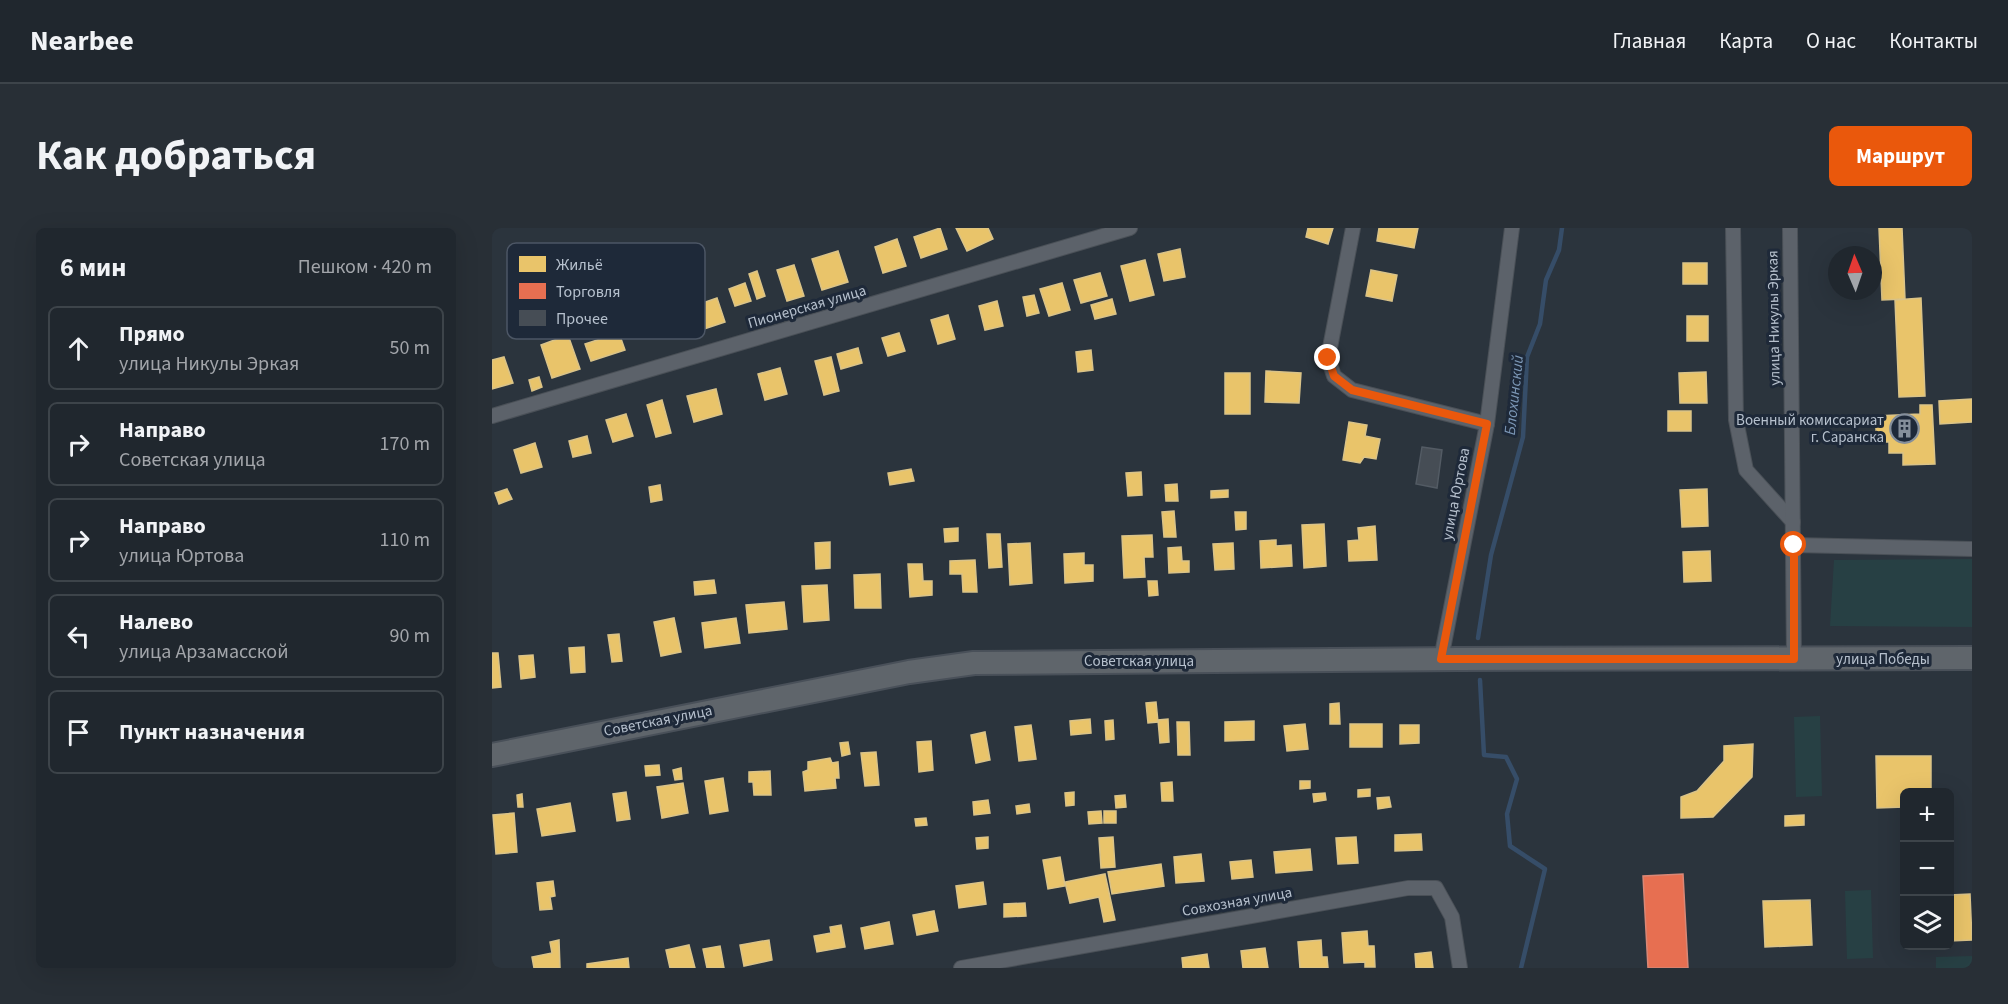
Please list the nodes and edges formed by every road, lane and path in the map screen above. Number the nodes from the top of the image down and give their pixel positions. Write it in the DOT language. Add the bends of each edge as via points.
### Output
graph roads {
  1 [pos="1130,228"];
  2 [pos="1353,228"];
  3 [pos="1512,228"];
  4 [pos="1733,228"];
  5 [pos="1790,228"];
  6 [pos="492,416"];
  7 [pos="1487,424"];
  8 [pos="1793,522"];
  9 [pos="1794,545"];
  10 [pos="1972,549"];
  11 [pos="1972,658"];
  12 [pos="1441,659"];
  13 [pos="1794,659"];
  14 [pos="492,755"];
  15 [pos="961,968"];
  16 [pos="1460,968"];
  1 -- 6 [label="street, Пионерская улица"];
  2 -- 7 [label="street" via="1328,358 1334,376 1352,390"];
  3 -- 7 [label="street, улица Юртова"];
  4 -- 8 [label="street" via="1736,420 1746,470"];
  5 -- 8 [label="street, улица Никулы Эркая"];
  7 -- 12 [label="street, улица Юртова"];
  8 -- 9 [label="street, улица Никулы Эркая"];
  9 -- 10 [label="street"];
  9 -- 13 [label="street, улица Никулы Эркая"];
  11 -- 13 [label="main road, улица Победы"];
  12 -- 13 [label="main road, Советская улица"];
  12 -- 14 [label="main road, Советская улица" via="974,663"];
  15 -- 16 [label="street, Совхозная улица" via="1408,888 1436,888 1452,917"];
}
